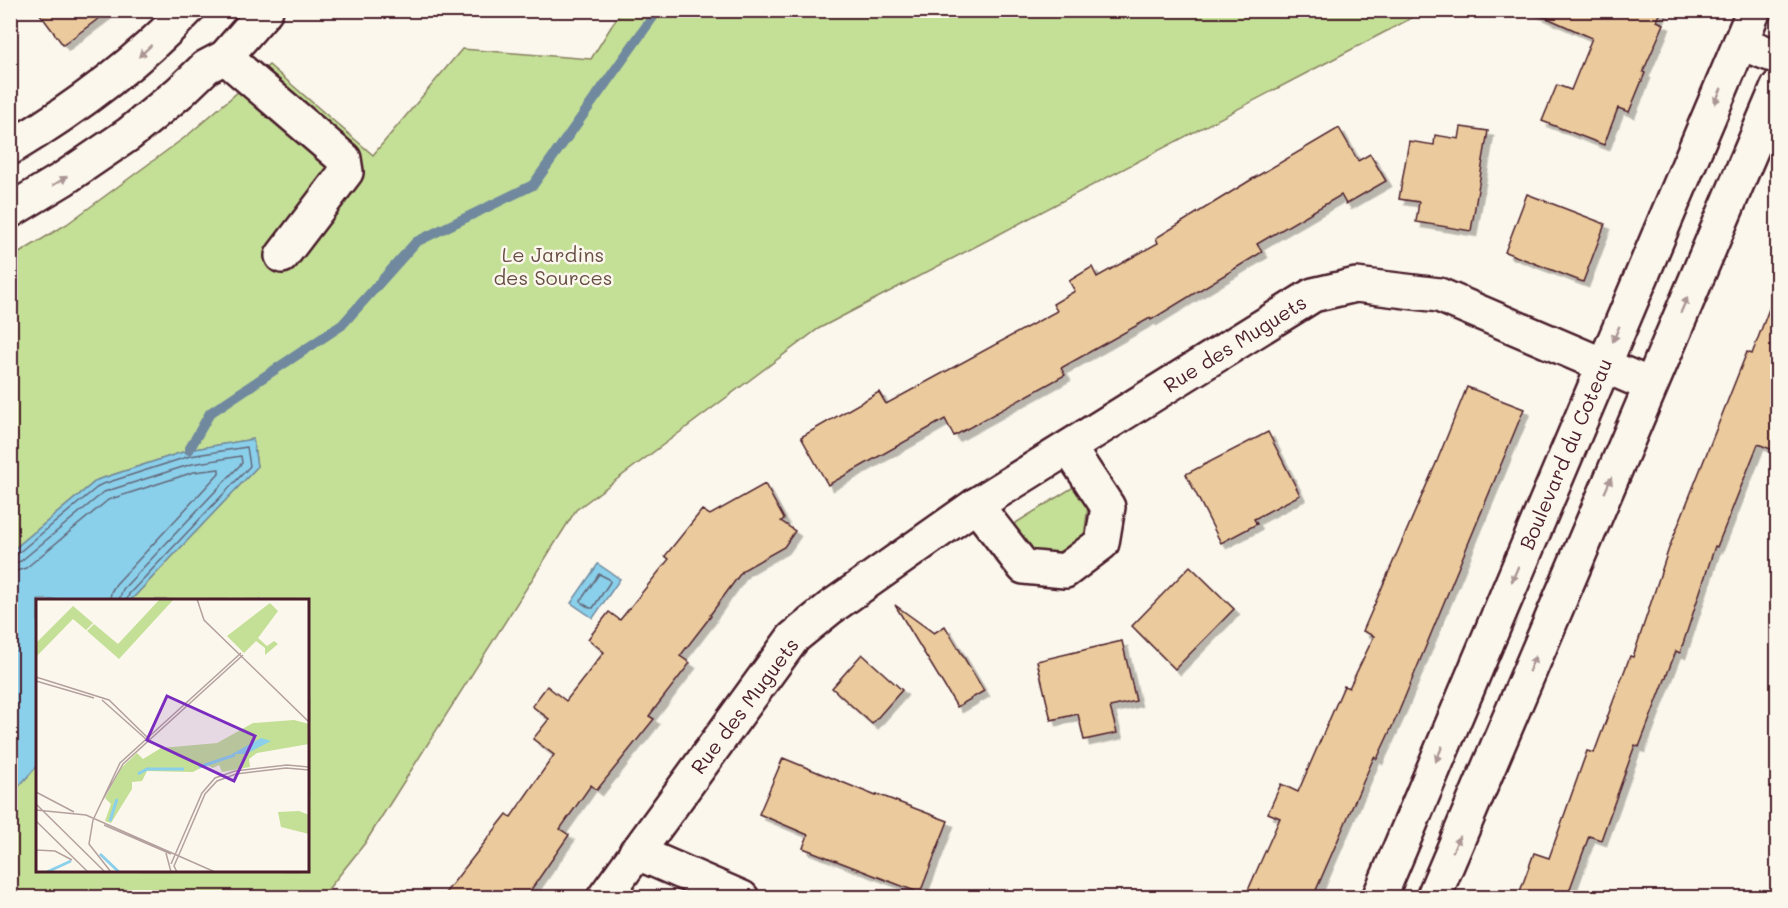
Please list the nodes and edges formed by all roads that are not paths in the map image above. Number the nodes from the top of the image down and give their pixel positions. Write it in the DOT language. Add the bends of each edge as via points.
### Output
graph roads {
  1 [pos="187,10"];
  2 [pos="266,10"];
  3 [pos="1754,10"];
  4 [pos="1740,43"];
  5 [pos="225,57"];
  6 [pos="1778,57"];
  7 [pos="1778,87"];
  8 [pos="10,148"];
  9 [pos="10,211"];
  10 [pos="282,256"];
  11 [pos="1603,365"];
  12 [pos="1650,385"];
  13 [pos="1069,448"];
  14 [pos="976,505"];
  15 [pos="636,852"];
  16 [pos="604,897"];
  17 [pos="742,897"];
  18 [pos="1379,897"];
  19 [pos="1433,897"];
  1 -- 8 [label="street, one-way" via="104,86"];
  2 -- 5 [label="street"];
  3 -- 4 [label="street, Boulevard du Coteau"];
  4 -- 6 [label="street"];
  4 -- 11 [label="street, Boulevard du Coteau, one-way"];
  9 -- 5 [label="street, one-way" via="129,134 206,67"];
  5 -- 10 [label="street" via="344,159 346,172"];
  12 -- 7 [label="street, one-way"];
  11 -- 12 [label="street, Rue des Muguets"];
  11 -- 13 [label="street, Rue des Muguets" via="1439,295 1356,285 1313,294"];
  11 -- 18 [label="street, Boulevard du Coteau, one-way"];
  19 -- 12 [label="street, one-way"];
  13 -- 14 [label="street, Rue des Muguets"];
  13 -- 14 [label="street" via="1108,507 1102,543 1065,571 1024,567"];
  14 -- 15 [label="street, Rue des Muguets" via="793,638"];
  15 -- 16 [label="street, Rue des Muguets"];
  15 -- 17 [label="street"];
}
